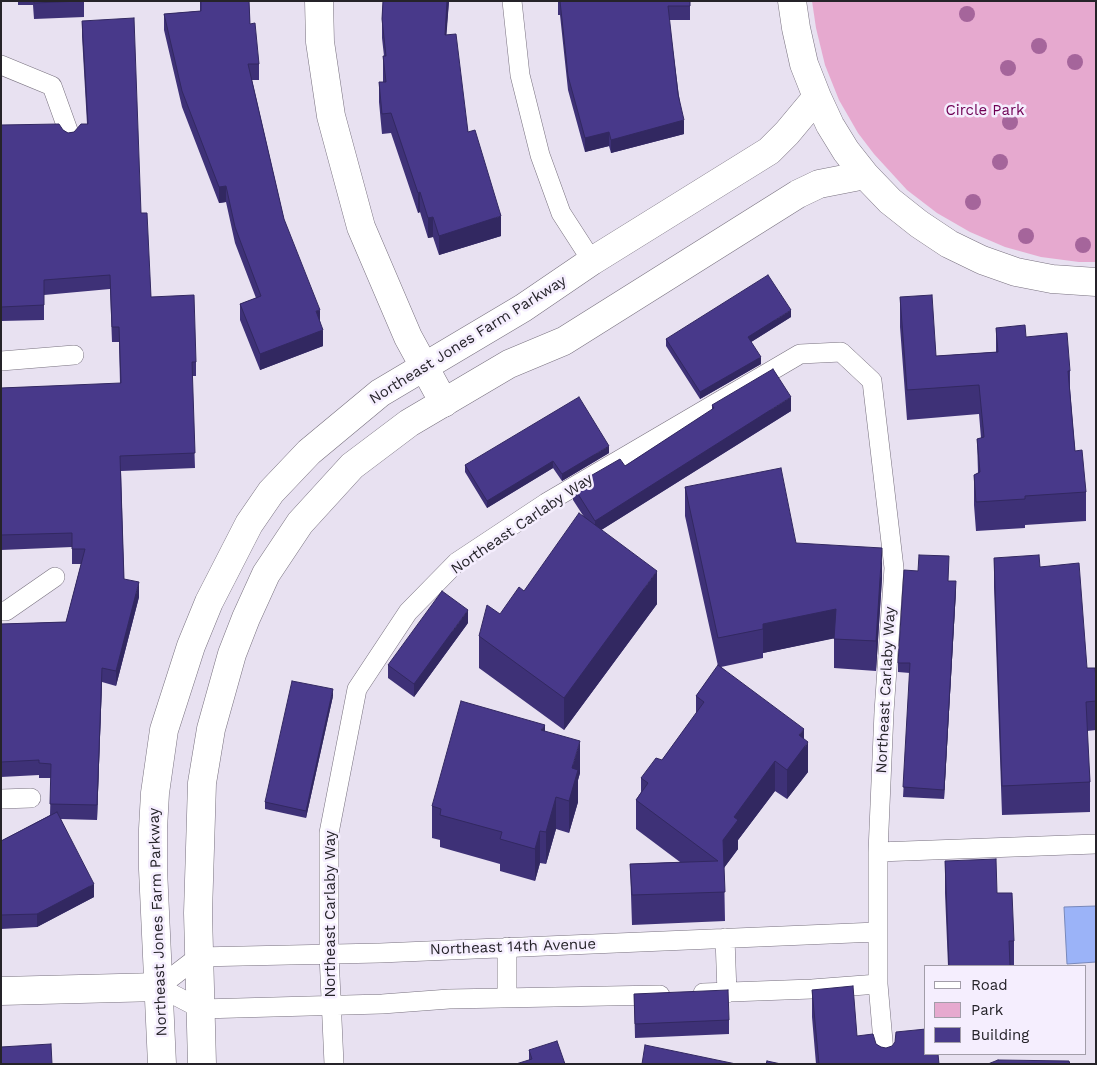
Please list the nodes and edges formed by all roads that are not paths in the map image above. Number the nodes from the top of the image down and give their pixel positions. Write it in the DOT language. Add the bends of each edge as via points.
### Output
graph roads {
  1 [pos="319,1"];
  2 [pos="512,1"];
  3 [pos="792,1"];
  4 [pos="1,65"];
  5 [pos="817,97"];
  6 [pos="70,136"];
  7 [pos="865,175"];
  8 [pos="592,261"];
  9 [pos="1096,282"];
  10 [pos="74,355"];
  11 [pos="1,361"];
  12 [pos="424,366"];
  13 [pos="444,403"];
  14 [pos="55,577"];
  15 [pos="1,611"];
  16 [pos="31,798"];
  17 [pos="1,799"];
  18 [pos="1096,844"];
  19 [pos="878,852"];
  20 [pos="877,932"];
  21 [pos="725,938"];
  22 [pos="507,947"];
  23 [pos="329,954"];
  24 [pos="198,957"];
  25 [pos="878,984"];
  26 [pos="159,987"];
  27 [pos="1,991"];
  28 [pos="727,993"];
  29 [pos="507,998"];
  30 [pos="331,1005"];
  31 [pos="201,1009"];
  32 [pos="162,1064"];
  33 [pos="202,1064"];
  34 [pos="334,1064"];
  35 [pos="885,1064"];
  1 -- 12 [label="street" via="320,42 330,116 361,227 408,337"];
  2 -- 8 [label="lane" via="520,75 540,155 561,213"];
  3 -- 5 [label="street" via="804,64"];
  4 -- 6 [label="lane" via="52,86"];
  5 -- 7 [label="street" via="830,125"];
  5 -- 8 [label="street, Northeast Jones Farm Parkway" via="769,151"];
  7 -- 9 [label="street" via="919,224 982,260 1016,272 1052,279"];
  7 -- 13 [label="street" via="819,184 798,194 564,341 509,364"];
  8 -- 12 [label="street, Northeast Jones Farm Parkway" via="523,308"];
  10 -- 11 [label="lane"];
  12 -- 13 [label="street"];
  12 -- 26 [label="street, Northeast Jones Farm Parkway" via="380,392 309,452 271,492 249,524 209,602 164,730 155,793 153,869"];
  13 -- 24 [label="street" via="409,423 352,466 300,522 266,574 246,618 232,654 212,729 202,784"];
  14 -- 15 [label="lane" via="6,611"];
  16 -- 17 [label="lane"];
  18 -- 19 [label="lane"];
  19 -- 20 [label="lane, Northeast Carlaby Way"];
  19 -- 23 [label="lane, Northeast Carlaby Way" via="894,568 872,381 841,352 800,354 522,519 457,562 408,612 357,689 329,833"];
  20 -- 21 [label="lane, Northeast 14th Avenue"];
  20 -- 25 [label="lane, Northeast Carlaby Way"];
  21 -- 22 [label="lane, Northeast 14th Avenue"];
  21 -- 28 [label="lane"];
  22 -- 23 [label="lane, Northeast 14th Avenue"];
  22 -- 29 [label="lane"];
  23 -- 24 [label="lane, Northeast 14th Avenue"];
  23 -- 30 [label="lane, Northeast Carlaby Way"];
  24 -- 26 [label="lane"];
  24 -- 31 [label="street"];
  25 -- 28 [label="lane"];
  25 -- 35 [label="lane, Northeast Carlaby Way"];
  26 -- 27 [label="street"];
  26 -- 31 [label="lane"];
  26 -- 32 [label="street, Northeast Jones Farm Parkway"];
  28 -- 29 [label="lane"];
  29 -- 30 [label="lane"];
  30 -- 31 [label="lane"];
  30 -- 34 [label="lane, Northeast Carlaby Way"];
  31 -- 33 [label="street"];
}
